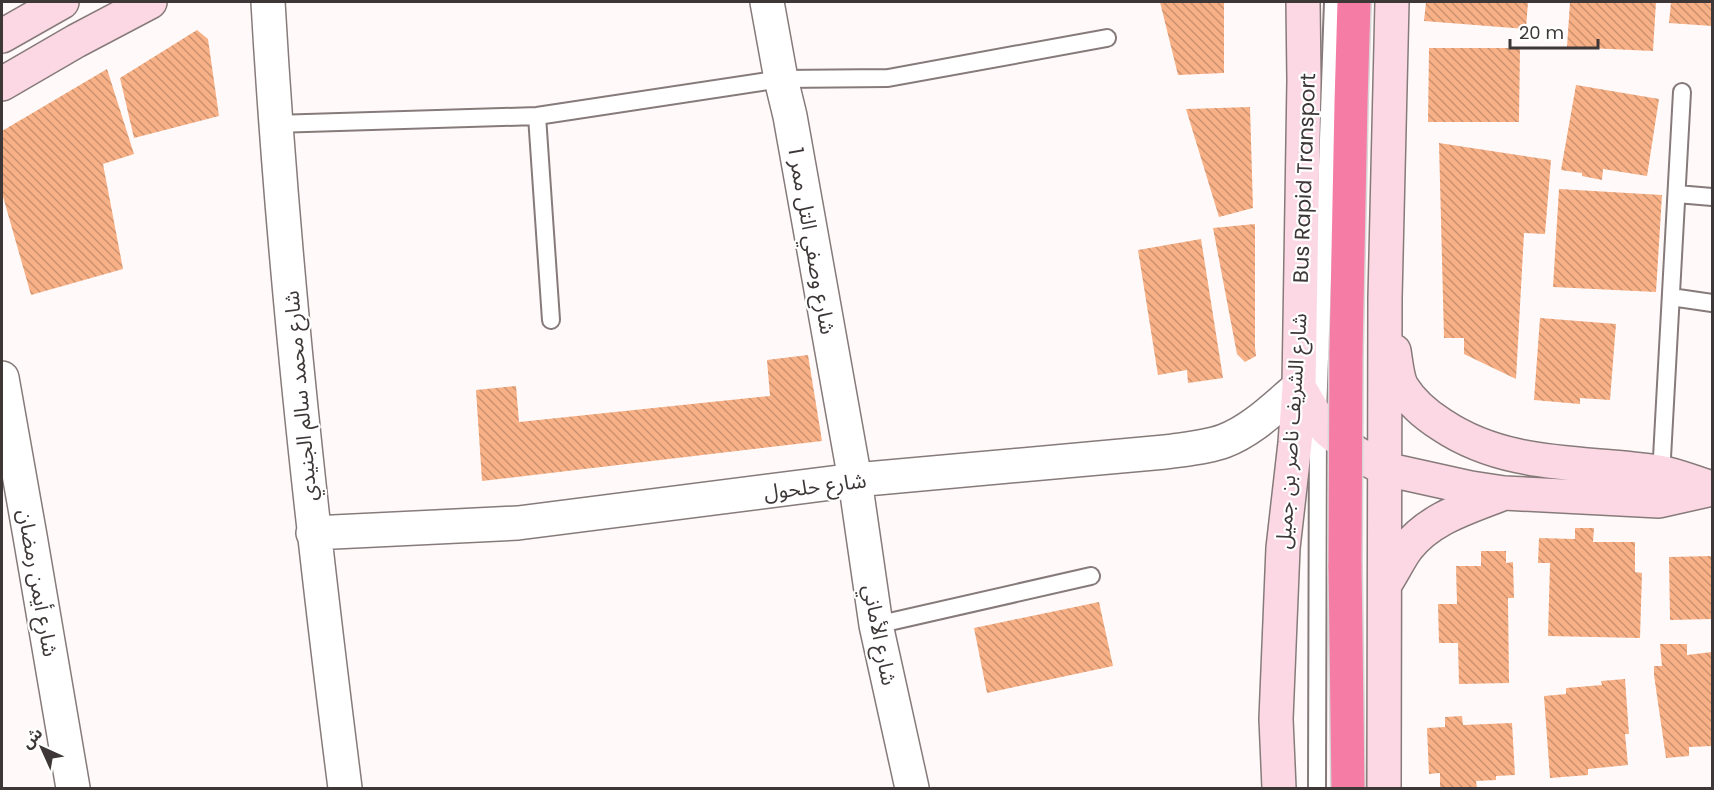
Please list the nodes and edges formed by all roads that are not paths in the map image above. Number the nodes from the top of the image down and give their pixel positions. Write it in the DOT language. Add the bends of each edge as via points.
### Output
graph roads {
  1 [pos="62,2"];
  2 [pos="150,2"];
  3 [pos="267,2"];
  4 [pos="767,2"];
  5 [pos="1304,2"];
  6 [pos="1333,2"];
  7 [pos="1354,2"];
  8 [pos="1392,2"];
  9 [pos="2,36"];
  10 [pos="1107,38"];
  11 [pos="780,79"];
  12 [pos="2,84"];
  13 [pos="1682,92"];
  14 [pos="537,116"];
  15 [pos="274,124"];
  16 [pos="1677,194"];
  17 [pos="1713,197"];
  18 [pos="1671,297"];
  19 [pos="1385,298"];
  20 [pos="1713,303"];
  21 [pos="551,320"];
  22 [pos="2,378"];
  23 [pos="1385,403"];
  24 [pos="1311,406"];
  25 [pos="1385,469"];
  26 [pos="855,480"];
  27 [pos="1660,487"];
  28 [pos="1713,489"];
  29 [pos="1504,493"];
  30 [pos="313,533"];
  31 [pos="1091,576"];
  32 [pos="1385,584"];
  33 [pos="876,625"];
  34 [pos="73,789"];
  35 [pos="345,789"];
  36 [pos="912,789"];
  37 [pos="1278,789"];
  38 [pos="1317,789"];
  39 [pos="1348,789"];
  40 [pos="1384,789"];
  1 -- 9 [label="main road"];
  2 -- 12 [label="main road"];
  3 -- 15 [label="street, شارع محمد سالم الجنيدي"];
  4 -- 11 [label="street, شارع وصفي التل ممر 1"];
  5 -- 24 [label="main road, شارع الشريف ناصر بن جميل"];
  6 -- 24 [label="lane, Bus Rapid Transport"];
  7 -- 39 [label="highway, bridge" via="1345,565"];
  8 -- 19 [label="main road"];
  10 -- 11 [label="lane" via="888,78"];
  11 -- 14 [label="lane"];
  11 -- 26 [label="street, شارع وصفي التل ممر 1" via="790,116"];
  13 -- 16 [label="lane"];
  14 -- 15 [label="lane"];
  14 -- 21 [label="lane"];
  15 -- 30 [label="street, شارع محمد سالم الجنيدي"];
  16 -- 17 [label="lane"];
  16 -- 18 [label="lane"];
  18 -- 20 [label="lane"];
  18 -- 27 [label="lane"];
  19 -- 23 [label="main road"];
  19 -- 27 [label="main road" via="1401,386 1424,413 1459,437 1510,456"];
  22 -- 34 [label="street, شارع أيمن رمضان"];
  23 -- 24 [label="main road" via="1377,413 1353,424 1329,420"];
  23 -- 25 [label="main road"];
  24 -- 25 [label="main road" via="1330,432"];
  24 -- 26 [label="street, شارع حلحول" via="1256,422 1241,433 1207,446"];
  24 -- 37 [label="main road, شارع الشريف ناصر بن جميل" via="1295,443 1283,548 1276,719"];
  24 -- 38 [label="lane, Bus Rapid Transport"];
  25 -- 29 [label="main road"];
  25 -- 32 [label="main road"];
  26 -- 30 [label="street, شارع حلحول" via="518,523"];
  26 -- 33 [label="street, شارع الأماني"];
  27 -- 28 [label="main road"];
  27 -- 29 [label="main road"];
  29 -- 32 [label="main road" via="1438,520 1407,549"];
  30 -- 35 [label="street, شارع محمد سالم الجنيدي"];
  31 -- 33 [label="lane"];
  32 -- 40 [label="main road"];
  33 -- 36 [label="street, شارع الأماني"];
}
